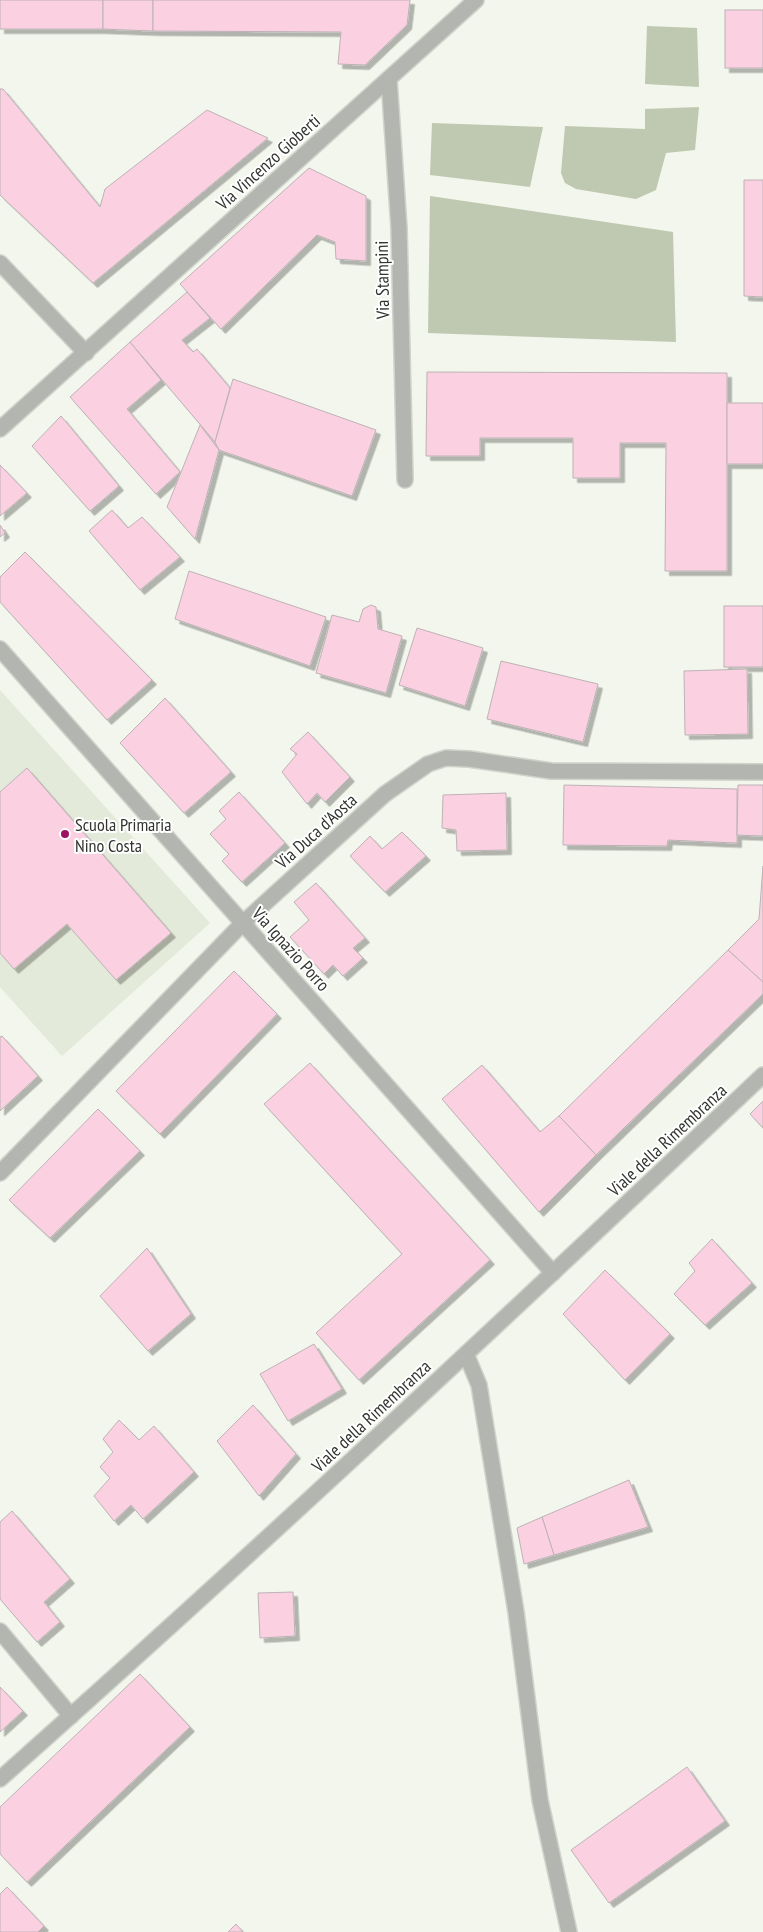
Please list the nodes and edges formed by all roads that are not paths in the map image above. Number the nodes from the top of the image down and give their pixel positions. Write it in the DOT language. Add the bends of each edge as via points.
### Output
graph roads {
  1 [pos="476,0"];
  2 [pos="389,79"];
  3 [pos="0,263"];
  4 [pos="86,353"];
  5 [pos="0,429"];
  6 [pos="405,480"];
  7 [pos="0,649"];
  8 [pos="763,772"];
  9 [pos="243,923"];
  10 [pos="763,1075"];
  11 [pos="0,1173"];
  12 [pos="553,1273"];
  13 [pos="466,1354"];
  14 [pos="0,1631"];
  15 [pos="71,1716"];
  16 [pos="0,1779"];
  17 [pos="569,1932"];
  1 -- 2 [label="street, Via Vincenzo Gioberti"];
  2 -- 4 [label="street, Via Vincenzo Gioberti"];
  2 -- 6 [label="street, Via Stampini" via="399,228"];
  3 -- 4 [label="street"];
  4 -- 5 [label="street, Via Vincenzo Gioberti"];
  7 -- 9 [label="street, Via Ignazio Porro"];
  8 -- 9 [label="street, Via Duca d'Aosta" via="551,771 446,758 428,764 385,794"];
  9 -- 11 [label="street, Via Duca d'Aosta"];
  9 -- 12 [label="street, Via Ignazio Porro"];
  10 -- 12 [label="street, Viale della Rimembranza"];
  12 -- 13 [label="street, Viale della Rimembranza"];
  13 -- 15 [label="street, Viale della Rimembranza"];
  13 -- 17 [label="street" via="479,1385 516,1612 540,1800"];
  14 -- 15 [label="street"];
  15 -- 16 [label="street, Viale della Rimembranza"];
}
